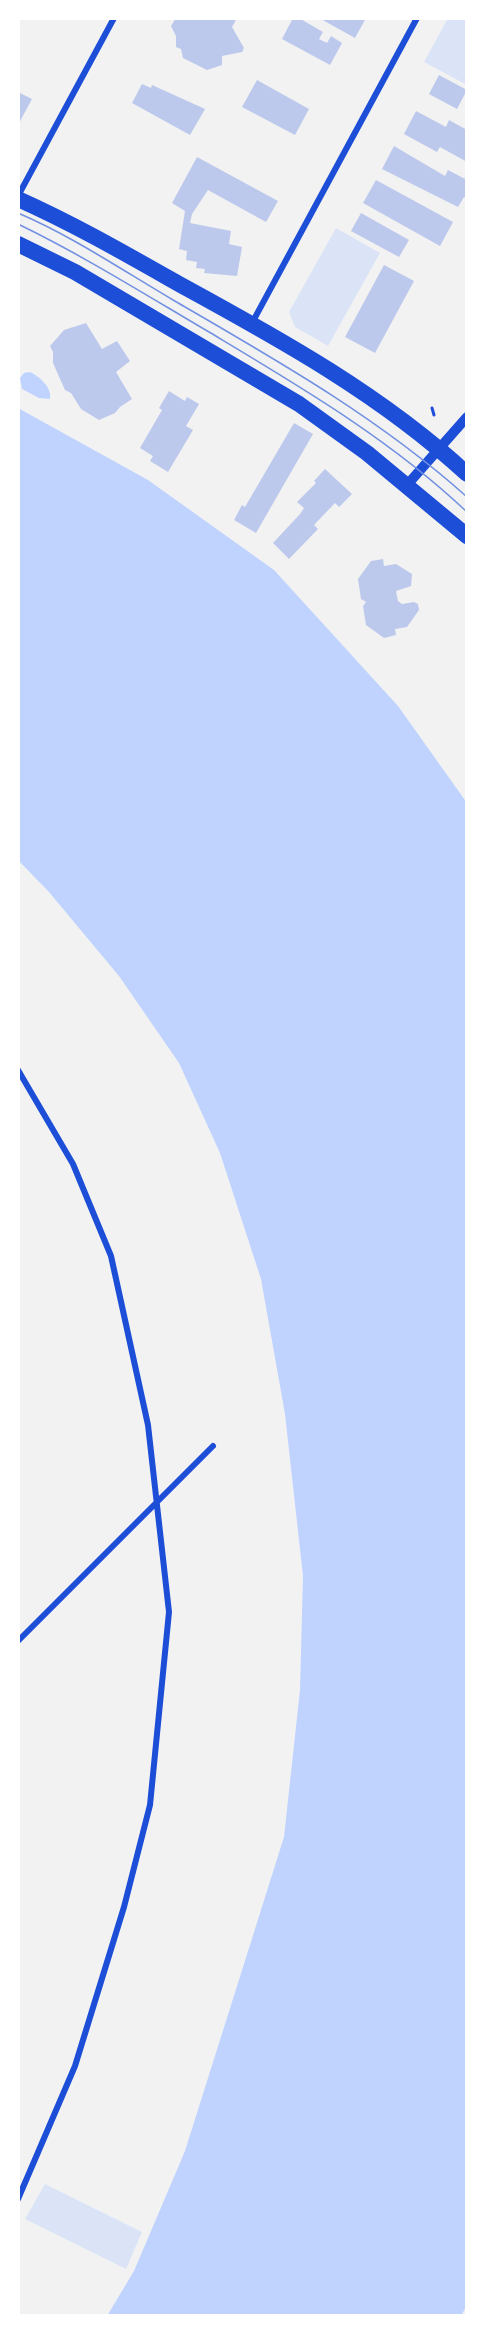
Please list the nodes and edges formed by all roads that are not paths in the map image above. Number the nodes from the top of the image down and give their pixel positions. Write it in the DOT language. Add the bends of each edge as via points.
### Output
graph roads {
  1 [pos="114,18"];
  2 [pos="417,18"];
  3 [pos="18,197"];
  4 [pos="18,244"];
  5 [pos="252,323"];
  6 [pos="467,417"];
  7 [pos="439,448"];
  8 [pos="467,474"];
  9 [pos="407,485"];
  10 [pos="467,536"];
  11 [pos="18,1070"];
  12 [pos="213,1446"];
  13 [pos="158,1501"];
  14 [pos="18,1641"];
  15 [pos="19,2196"];
  1 -- 3 [label="street"];
  2 -- 5 [label="street"];
  3 -- 5 [label="highway"];
  4 -- 9 [label="highway" via="75,272 299,404"];
  5 -- 7 [label="highway" via="360,391"];
  6 -- 7 [label="street"];
  7 -- 8 [label="highway"];
  7 -- 9 [label="street"];
  9 -- 10 [label="highway"];
  11 -- 13 [label="street" via="73,1164 111,1256 148,1425"];
  12 -- 13 [label="street"];
  13 -- 14 [label="street"];
  13 -- 15 [label="street" via="169,1612 150,1805 124,1907 75,2066"];
}
